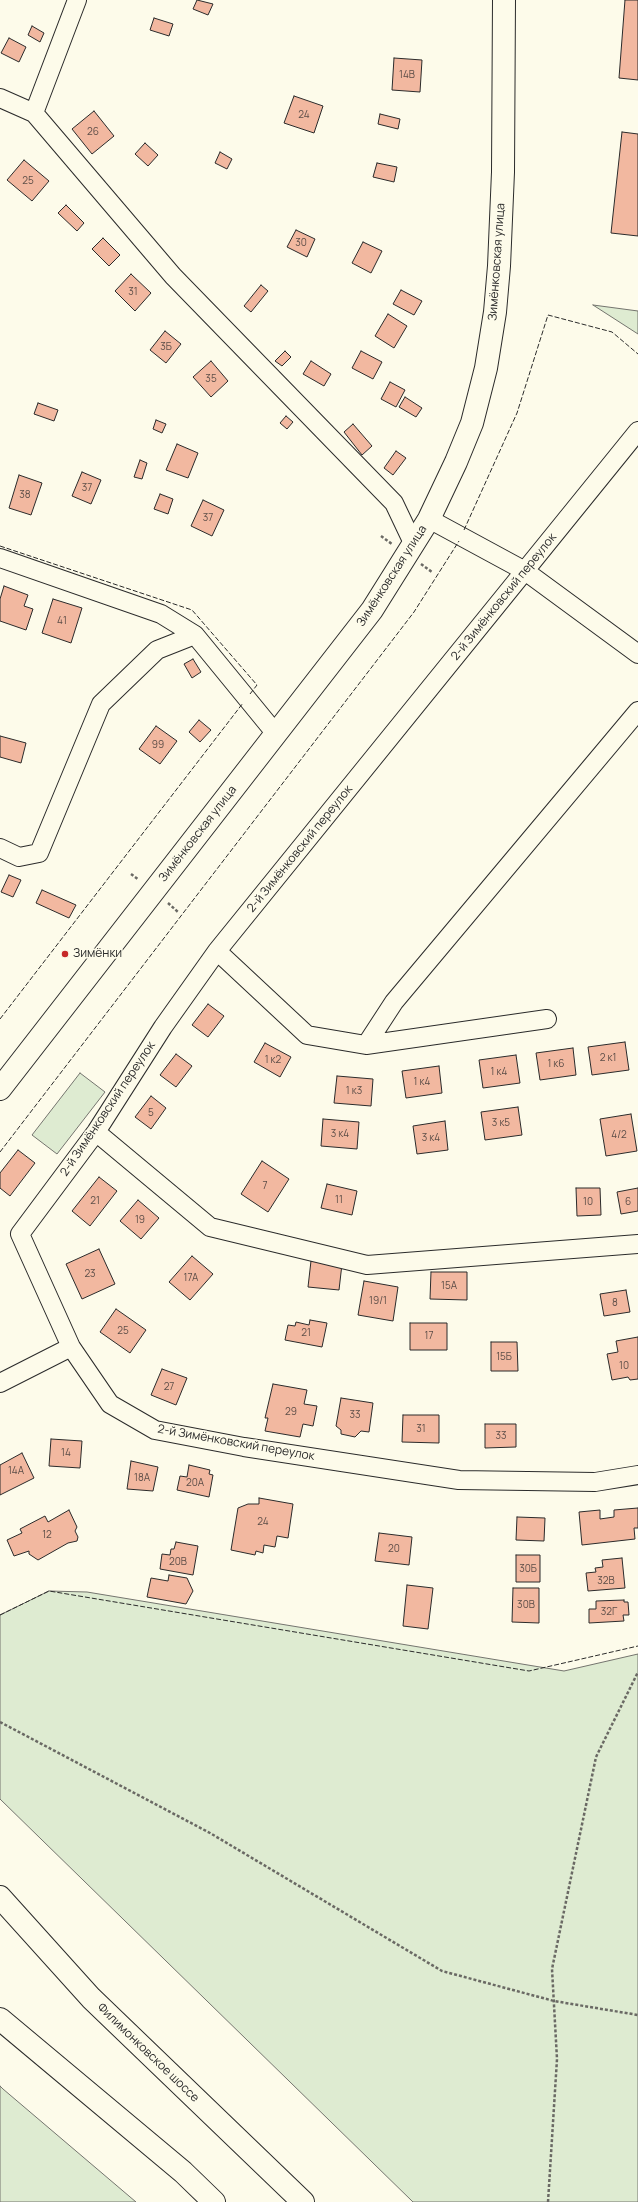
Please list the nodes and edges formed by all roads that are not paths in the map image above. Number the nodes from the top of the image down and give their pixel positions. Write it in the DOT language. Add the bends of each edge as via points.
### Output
graph roads {
  1 [pos="78,0"];
  2 [pos="504,0"];
  3 [pos="0,98"];
  4 [pos="34,113"];
  5 [pos="638,431"];
  6 [pos="429,519"];
  7 [pos="413,543"];
  8 [pos="0,558"];
  9 [pos="525,571"];
  10 [pos="195,635"];
  11 [pos="638,654"];
  12 [pos="638,711"];
  13 [pos="276,734"];
  14 [pos="0,848"];
  15 [pos="217,951"];
  16 [pos="547,1019"];
  17 [pos="366,1045"];
  18 [pos="0,1090"];
  19 [pos="96,1132"];
  20 [pos="638,1244"];
  21 [pos="71,1347"];
  22 [pos="0,1383"];
  23 [pos="638,1475"];
  24 [pos="0,1897"];
  25 [pos="0,2019"];
  26 [pos="214,2202"];
  27 [pos="303,2202"];
  1 -- 4 [label="street"];
  2 -- 6 [label="main road, Зимёнковская улица" via="503,172 499,266 492,338 472,423"];
  3 -- 4 [label="street"];
  4 -- 7 [label="street" via="173,276 394,503"];
  5 -- 9 [label="street, 2-й Зимёнковский переулок"];
  6 -- 7 [label="main road, Зимёнковская улица"];
  6 -- 9 [label="street"];
  7 -- 13 [label="main road, Зимёнковская улица" via="372,610"];
  8 -- 10 [label="street" via="161,614"];
  9 -- 11 [label="street"];
  9 -- 15 [label="street, 2-й Зимёнковский переулок"];
  10 -- 13 [label="street"];
  10 -- 14 [label="street" via="157,650 101,704 39,853 19,857"];
  12 -- 17 [label="street" via="394,1002"];
  13 -- 18 [label="main road, Зимёнковская улица"];
  15 -- 17 [label="street" via="306,1035"];
  15 -- 19 [label="street, 2-й Зимёнковский переулок" via="163,1027"];
  16 -- 17 [label="street"];
  19 -- 20 [label="street" via="210,1227 367,1265"];
  19 -- 21 [label="street, 2-й Зимёнковский переулок" via="20,1234"];
  21 -- 22 [label="street"];
  21 -- 23 [label="street, 2-й Зимёнковский переулок" via="110,1404 154,1430 244,1447 459,1480 595,1482"];
  24 -- 27 [label="main road, Филимонковское шоссе" via="91,1998"];
  25 -- 26 [label="main road" via="184,2172"];
}
